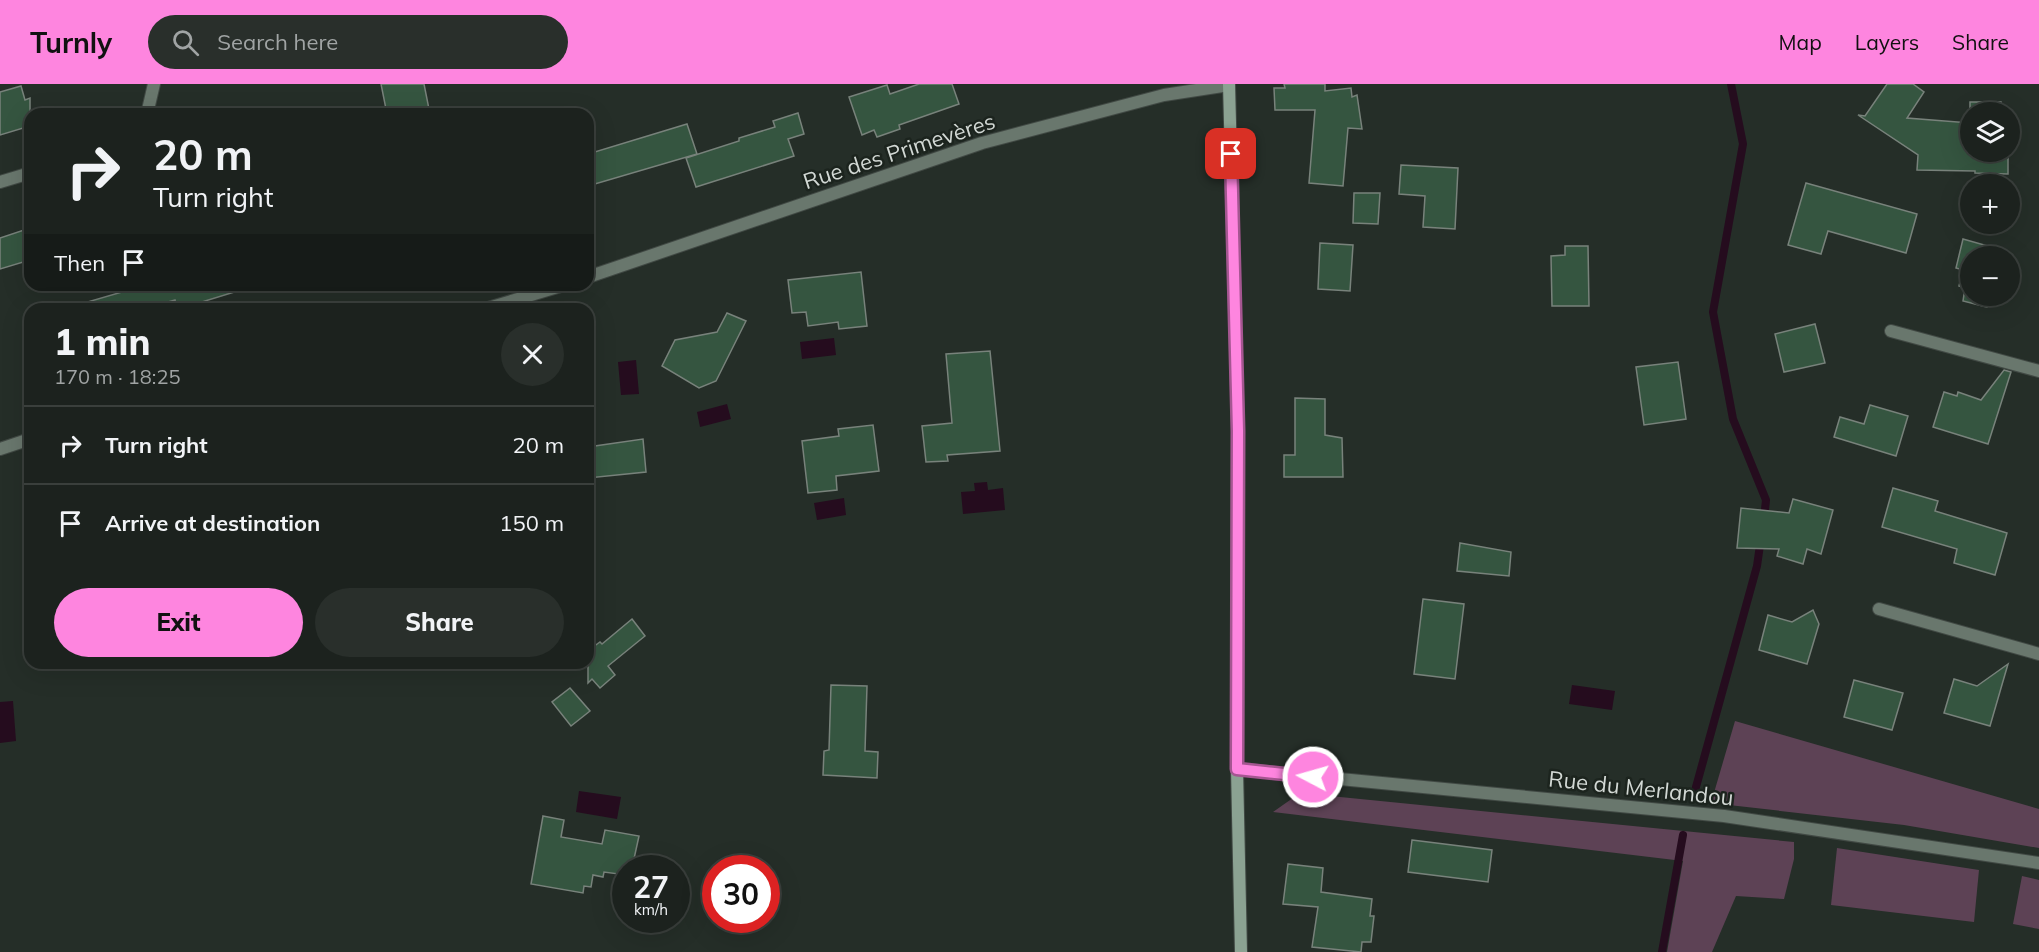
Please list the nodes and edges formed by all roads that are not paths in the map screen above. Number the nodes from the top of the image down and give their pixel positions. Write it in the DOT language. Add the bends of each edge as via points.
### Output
graph roads {
  1 [pos="154,84"];
  2 [pos="1229,84"];
  3 [pos="148,108"];
  4 [pos="24,175"];
  5 [pos="0,182"];
  6 [pos="594,275"];
  7 [pos="544,291"];
  8 [pos="504,303"];
  9 [pos="1891,331"];
  10 [pos="2039,371"];
  11 [pos="24,441"];
  12 [pos="0,449"];
  13 [pos="1879,609"];
  14 [pos="2039,654"];
  15 [pos="1237,769"];
  16 [pos="2039,863"];
  17 [pos="1241,952"];
  1 -- 3 [label="street"];
  2 -- 6 [label="street, Rue des Primevères" via="1164,95 982,144"];
  2 -- 15 [label="main road" via="1238,431"];
  4 -- 5 [label="street"];
  7 -- 8 [label="street"];
  9 -- 10 [label="street"];
  11 -- 12 [label="street"];
  13 -- 14 [label="street"];
  15 -- 16 [label="street, Rue du Merlandou" via="1724,816"];
  15 -- 17 [label="main road"];
}
